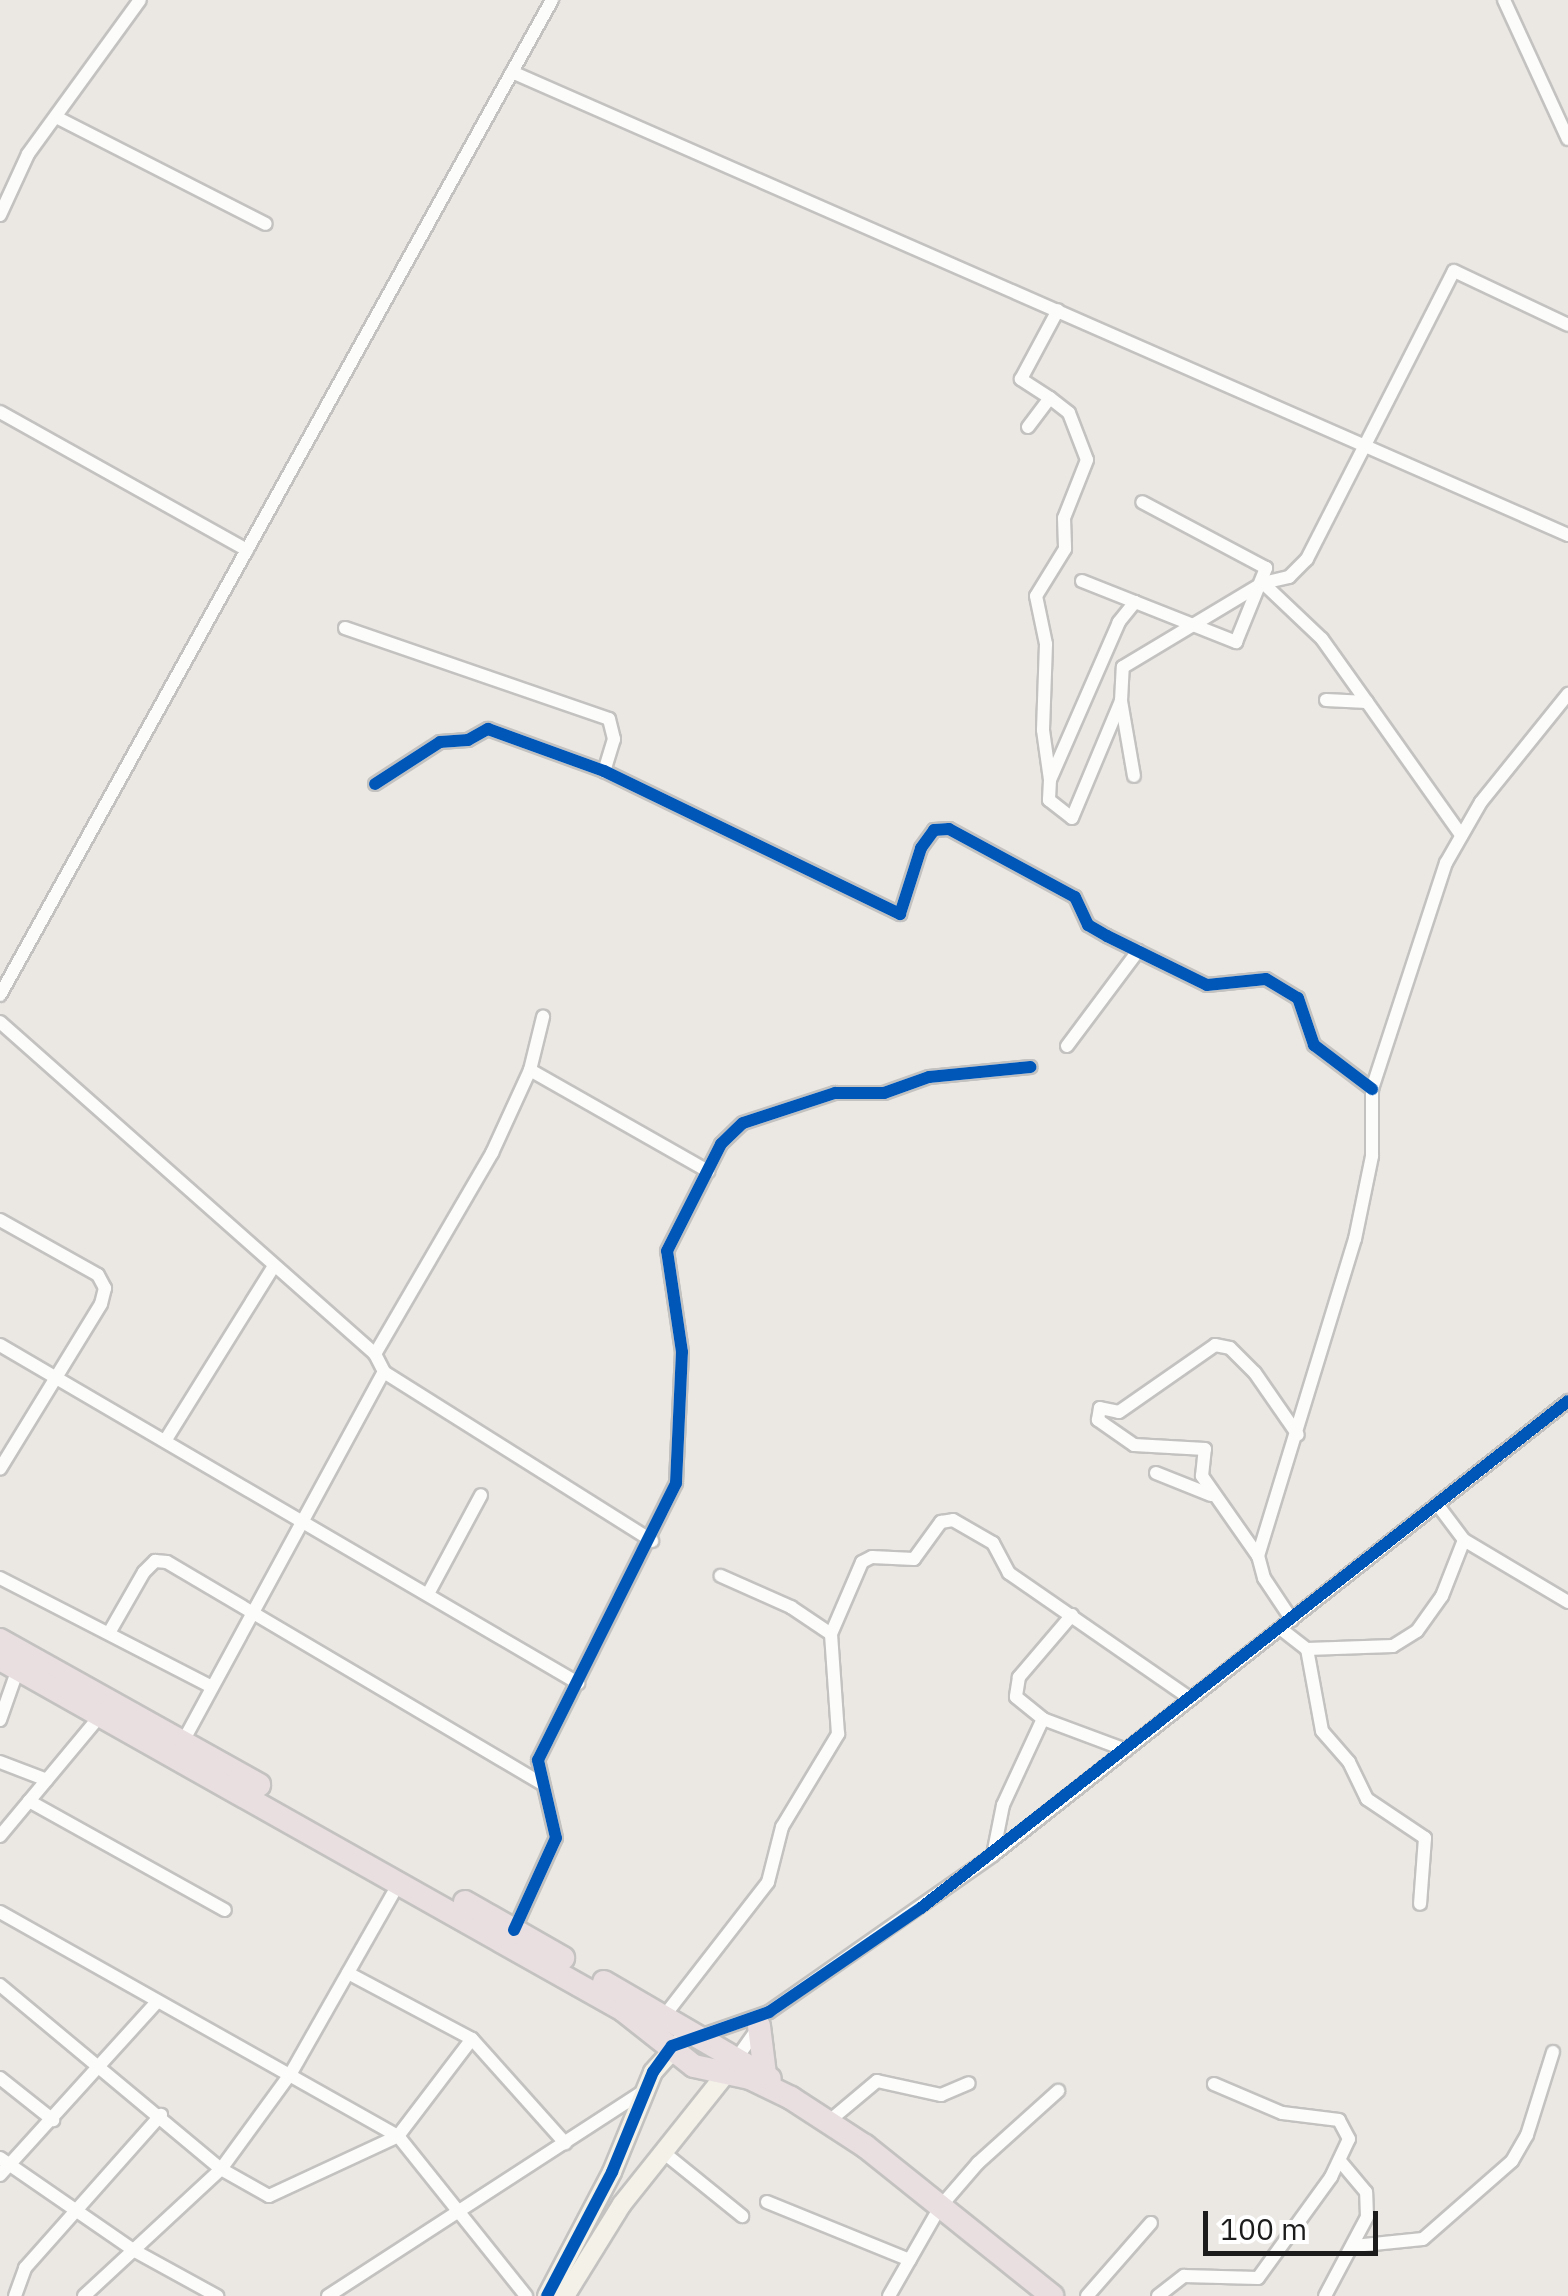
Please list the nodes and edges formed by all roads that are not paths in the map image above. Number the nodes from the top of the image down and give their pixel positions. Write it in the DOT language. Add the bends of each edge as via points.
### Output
graph roads {
  1 [pos="140,0"];
  2 [pos="552,0"];
  3 [pos="1504,0"];
  4 [pos="512,72"];
  5 [pos="58,118"];
  6 [pos="1568,139"];
  7 [pos="0,215"];
  8 [pos="266,224"];
  9 [pos="1058,310"];
  10 [pos="1568,325"];
  11 [pos="1050,398"];
  12 [pos="0,412"];
  13 [pos="1028,427"];
  14 [pos="1364,450"];
  15 [pos="1142,502"];
  16 [pos="1568,536"];
  17 [pos="247,550"];
  18 [pos="1082,582"];
  19 [pos="1264,583"];
  20 [pos="1135,602"];
  21 [pos="1188,625"];
  22 [pos="344,628"];
  23 [pos="1568,694"];
  24 [pos="1326,700"];
  25 [pos="1121,701"];
  26 [pos="1368,702"];
  27 [pos="604,771"];
  28 [pos="1134,776"];
  29 [pos="1050,780"];
  30 [pos="375,784"];
  31 [pos="1461,835"];
  32 [pos="1138,951"];
  33 [pos="0,995"];
  34 [pos="543,1017"];
  35 [pos="0,1022"];
  36 [pos="1067,1046"];
  37 [pos="1031,1068"];
  38 [pos="530,1070"];
  39 [pos="1372,1089"];
  40 [pos="708,1171"];
  41 [pos="0,1220"];
  42 [pos="274,1266"];
  43 [pos="0,1345"];
  44 [pos="375,1354"];
  45 [pos="384,1372"];
  46 [pos="57,1378"];
  47 [pos="1568,1401"];
  48 [pos="1298,1435"];
  49 [pos="165,1441"];
  50 [pos="0,1469"];
  51 [pos="1156,1473"];
  52 [pos="481,1495"];
  53 [pos="1211,1496"];
  54 [pos="1437,1504"];
  55 [pos="304,1522"];
  56 [pos="1464,1540"];
  57 [pos="652,1541"];
  58 [pos="1258,1556"];
  59 [pos="721,1576"];
  60 [pos="0,1578"];
  61 [pos="428,1594"];
  62 [pos="1568,1602"];
  63 [pos="253,1611"];
  64 [pos="1072,1616"];
  65 [pos="1286,1624"];
  66 [pos="109,1634"];
  67 [pos="830,1634"];
  68 [pos="0,1640"];
  69 [pos="1308,1649"];
  70 [pos="9,1664"];
  71 [pos="578,1683"];
  72 [pos="212,1687"];
  73 [pos="1191,1699"];
  74 [pos="100,1716"];
  75 [pos="1043,1719"];
  76 [pos="0,1720"];
  77 [pos="179,1749"];
  78 [pos="1126,1750"];
  79 [pos="0,1762"];
  80 [pos="47,1780"];
  81 [pos="542,1784"];
  82 [pos="29,1801"];
  83 [pos="0,1836"];
  84 [pos="994,1855"];
  85 [pos="400,1882"];
  86 [pos="1420,1904"];
  87 [pos="225,1910"];
  88 [pos="0,1912"];
  89 [pos="514,1930"];
  90 [pos="348,1973"];
  91 [pos="0,1985"];
  92 [pos="155,2004"];
  93 [pos="666,2015"];
  94 [pos="764,2019"];
  95 [pos="703,2035"];
  96 [pos="472,2039"];
  97 [pos="672,2046"];
  98 [pos="1553,2052"];
  99 [pos="733,2064"];
  100 [pos="101,2067"];
  101 [pos="291,2074"];
  102 [pos="765,2074"];
  103 [pos="0,2078"];
  104 [pos="969,2083"];
  105 [pos="1214,2084"];
  106 [pos="645,2090"];
  107 [pos="1058,2091"];
  108 [pos="790,2098"];
  109 [pos="161,2116"];
  110 [pos="53,2120"];
  111 [pos="828,2122"];
  112 [pos="398,2136"];
  113 [pos="565,2143"];
  114 [pos="663,2152"];
  115 [pos="1340,2161"];
  116 [pos="3,2166"];
  117 [pos="221,2169"];
  118 [pos="767,2202"];
  119 [pos="940,2207"];
  120 [pos="77,2209"];
  121 [pos="458,2213"];
  122 [pos="742,2216"];
  123 [pos="1151,2223"];
  124 [pos="1354,2246"];
  125 [pos="135,2251"];
  126 [pos="910,2260"];
  127 [pos="193,2291"];
  128 [pos="15,2296"];
  129 [pos="84,2296"];
  130 [pos="216,2296"];
  131 [pos="328,2296"];
  132 [pos="526,2296"];
  133 [pos="546,2296"];
  134 [pos="565,2296"];
  135 [pos="889,2296"];
  136 [pos="1052,2296"];
  137 [pos="1087,2296"];
  138 [pos="1158,2296"];
  139 [pos="1325,2296"];
  1 -- 5 [label="street"];
  2 -- 4 [label="street"];
  3 -- 6 [label="street"];
  4 -- 9 [label="street"];
  4 -- 17 [label="street"];
  5 -- 7 [label="street" via="28,154"];
  5 -- 8 [label="street"];
  9 -- 11 [label="street" via="1021,379"];
  9 -- 14 [label="street"];
  10 -- 14 [label="street" via="1454,270"];
  11 -- 13 [label="street"];
  11 -- 29 [label="street" via="1069,413 1087,460 1064,518 1065,549 1036,596 1046,644 1043,730"];
  12 -- 17 [label="street"];
  14 -- 16 [label="street"];
  14 -- 19 [label="street" via="1307,559 1289,577"];
  15 -- 19 [label="street" via="1266,568"];
  17 -- 33 [label="street"];
  18 -- 20 [label="street"];
  19 -- 21 [label="street"];
  19 -- 21 [label="street" via="1236,642"];
  19 -- 26 [label="street" via="1322,639"];
  20 -- 21 [label="street"];
  20 -- 29 [label="street" via="1119,622"];
  21 -- 25 [label="street" via="1123,667"];
  22 -- 27 [label="street" via="608,720 614,739"];
  23 -- 31 [label="street"];
  24 -- 26 [label="street"];
  25 -- 28 [label="street"];
  25 -- 29 [label="street" via="1072,818 1049,800"];
  26 -- 31 [label="street"];
  27 -- 30 [label="street" via="488,729 468,740 440,742"];
  27 -- 32 [label="street" via="900,914 921,848 934,830 949,829 1075,898 1088,924"];
  31 -- 39 [label="street" via="1436,887"];
  32 -- 36 [label="street"];
  32 -- 39 [label="street" via="1207,985 1266,979 1298,998 1314,1045"];
  34 -- 38 [label="street"];
  35 -- 42 [label="street"];
  37 -- 40 [label="street" via="929,1078 884,1093 835,1093 743,1122"];
  38 -- 40 [label="street"];
  38 -- 44 [label="street" via="458,1220"];
  39 -- 48 [label="street" via="1377,1111 1364,1199"];
  40 -- 57 [label="street" via="667,1251 682,1352 680,1464"];
  41 -- 46 [label="street" via="98,1276 104,1288"];
  42 -- 44 [label="street"];
  42 -- 49 [label="street"];
  43 -- 46 [label="street"];
  44 -- 45 [label="street"];
  45 -- 55 [label="street"];
  45 -- 57 [label="street"];
  46 -- 49 [label="street"];
  46 -- 50 [label="street"];
  47 -- 54 [label="street"];
  48 -- 53 [label="street" via="1254,1373 1230,1348 1214,1345 1120,1412 1100,1408 1098,1420 1134,1445 1205,1450 1202,1476"];
  48 -- 58 [label="street"];
  49 -- 55 [label="street"];
  51 -- 53 [label="street"];
  52 -- 61 [label="street"];
  53 -- 58 [label="street" via="1236,1516"];
  54 -- 56 [label="street"];
  54 -- 65 [label="street"];
  55 -- 61 [label="street"];
  55 -- 63 [label="street"];
  56 -- 62 [label="street"];
  56 -- 69 [label="street" via="1442,1596 1416,1631 1393,1646"];
  57 -- 71 [label="street"];
  58 -- 65 [label="street"];
  59 -- 67 [label="street" via="792,1608"];
  60 -- 66 [label="street"];
  61 -- 71 [label="street"];
  63 -- 66 [label="street" via="155,1561"];
  63 -- 72 [label="street"];
  63 -- 81 [label="street" via="362,1683"];
  64 -- 67 [label="street" via="1009,1573 993,1542 946,1520 914,1559 872,1556 862,1562"];
  64 -- 73 [label="street"];
  64 -- 75 [label="street" via="1014,1686 1023,1706"];
  65 -- 69 [label="street"];
  65 -- 73 [label="street"];
  66 -- 72 [label="street"];
  67 -- 93 [label="street" via="840,1715 832,1752 789,1812 768,1882"];
  68 -- 77 [label="highway"];
  69 -- 86 [label="street" via="1329,1742 1349,1762 1367,1799 1425,1838"];
  70 -- 74 [label="highway"];
  70 -- 76 [label="street"];
  71 -- 81 [label="street" via="538,1760"];
  72 -- 77 [label="street"];
  73 -- 78 [label="street"];
  74 -- 77 [label="highway"];
  74 -- 80 [label="street"];
  75 -- 78 [label="street"];
  75 -- 84 [label="street" via="1003,1805"];
  77 -- 85 [label="highway"];
  77 -- 89 [label="highway"];
  78 -- 84 [label="street"];
  79 -- 80 [label="street"];
  80 -- 82 [label="street"];
  81 -- 89 [label="street" via="556,1838"];
  82 -- 83 [label="street"];
  82 -- 87 [label="street"];
  84 -- 94 [label="street"];
  85 -- 90 [label="street"];
  85 -- 97 [label="highway" via="623,2010"];
  88 -- 92 [label="street"];
  89 -- 93 [label="highway"];
  90 -- 96 [label="street"];
  90 -- 101 [label="street"];
  91 -- 100 [label="street"];
  92 -- 100 [label="street"];
  92 -- 101 [label="street"];
  93 -- 95 [label="highway"];
  94 -- 95 [label="street"];
  94 -- 99 [label="street"];
  94 -- 102 [label="highway"];
  95 -- 97 [label="street"];
  95 -- 99 [label="highway"];
  96 -- 112 [label="street"];
  96 -- 113 [label="street"];
  97 -- 99 [label="highway" via="694,2066"];
  97 -- 106 [label="street"];
  98 -- 124 [label="street" via="1512,2162 1423,2239"];
  99 -- 102 [label="highway"];
  99 -- 108 [label="highway"];
  99 -- 114 [label="street"];
  100 -- 109 [label="street"];
  100 -- 110 [label="street"];
  101 -- 112 [label="street"];
  101 -- 117 [label="street"];
  102 -- 108 [label="highway"];
  103 -- 110 [label="street"];
  104 -- 111 [label="street" via="942,2095 876,2081"];
  105 -- 115 [label="street" via="1272,2110 1344,2122 1350,2132"];
  106 -- 113 [label="street"];
  106 -- 133 [label="street" via="612,2172"];
  107 -- 119 [label="street" via="978,2162"];
  108 -- 111 [label="highway"];
  109 -- 117 [label="street"];
  109 -- 120 [label="street"];
  110 -- 116 [label="street"];
  111 -- 119 [label="highway"];
  112 -- 117 [label="street" via="277,2195"];
  112 -- 121 [label="street"];
  113 -- 121 [label="street"];
  114 -- 122 [label="street"];
  114 -- 134 [label="street"];
  115 -- 124 [label="street" via="1368,2201"];
  115 -- 138 [label="street" via="1258,2278 1184,2276"];
  116 -- 120 [label="street"];
  117 -- 125 [label="street"];
  118 -- 126 [label="street"];
  119 -- 126 [label="street"];
  119 -- 136 [label="highway"];
  120 -- 125 [label="street"];
  120 -- 128 [label="street" via="25,2268"];
  121 -- 131 [label="street"];
  121 -- 132 [label="street"];
  123 -- 137 [label="street"];
  124 -- 139 [label="street"];
  125 -- 127 [label="street"];
  125 -- 129 [label="street"];
  126 -- 135 [label="street"];
  127 -- 130 [label="street"];
}
